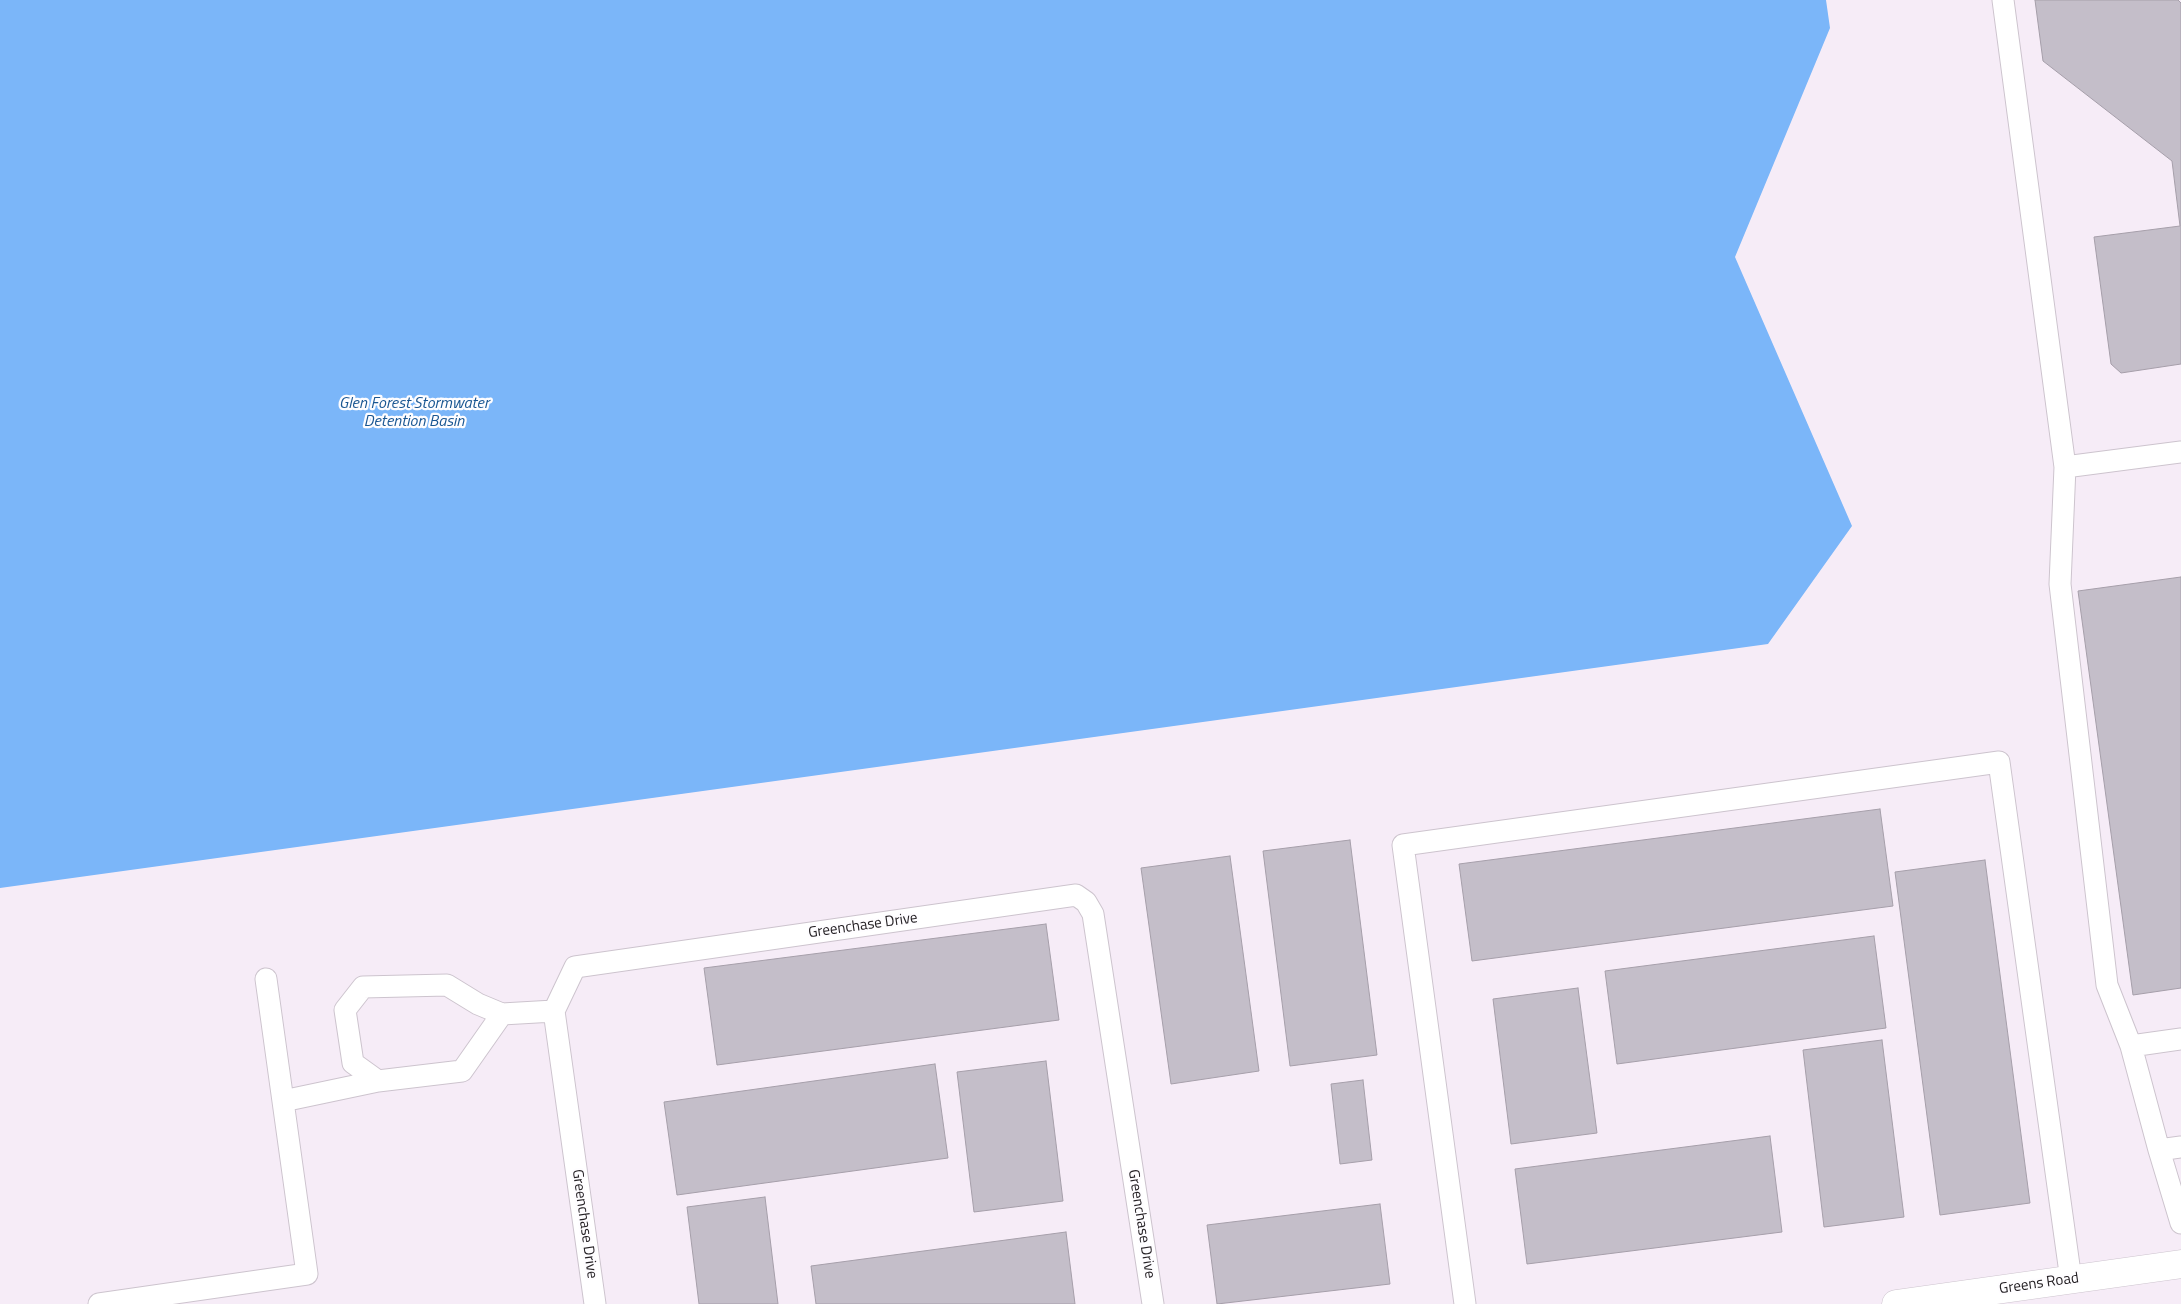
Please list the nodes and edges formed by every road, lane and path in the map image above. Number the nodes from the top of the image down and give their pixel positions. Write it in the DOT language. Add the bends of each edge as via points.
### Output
graph roads {
  1 [pos="2003,0"];
  2 [pos="2181,452"];
  3 [pos="2065,467"];
  4 [pos="266,979"];
  5 [pos="554,1011"];
  6 [pos="502,1014"];
  7 [pos="2181,1039"];
  8 [pos="2132,1046"];
  9 [pos="378,1081"];
  10 [pos="283,1101"];
  11 [pos="2181,1147"];
  12 [pos="2159,1150"];
  13 [pos="2181,1223"];
  14 [pos="2181,1264"];
  15 [pos="2071,1280"];
  16 [pos="99,1304"];
  17 [pos="595,1304"];
  18 [pos="1153,1304"];
  19 [pos="1465,1304"];
  20 [pos="1896,1304"];
  1 -- 3 [label="lane"];
  2 -- 3 [label="lane"];
  3 -- 8 [label="lane" via="2060,584 2107,985"];
  4 -- 10 [label="lane"];
  5 -- 6 [label="lane"];
  5 -- 17 [label="lane, Greenchase Drive"];
  5 -- 18 [label="lane, Greenchase Drive" via="575,967 1076,895 1094,914"];
  6 -- 9 [label="lane" via="462,1071"];
  6 -- 9 [label="lane" via="447,985 363,987 345,1010 353,1063"];
  7 -- 8 [label="lane"];
  8 -- 12 [label="lane"];
  9 -- 10 [label="lane"];
  10 -- 16 [label="lane" via="308,1274"];
  11 -- 12 [label="lane"];
  12 -- 13 [label="lane"];
  14 -- 15 [label="main road, Greens Road"];
  15 -- 19 [label="lane" via="1999,762 1403,845"];
  15 -- 20 [label="main road, Greens Road"];
}
